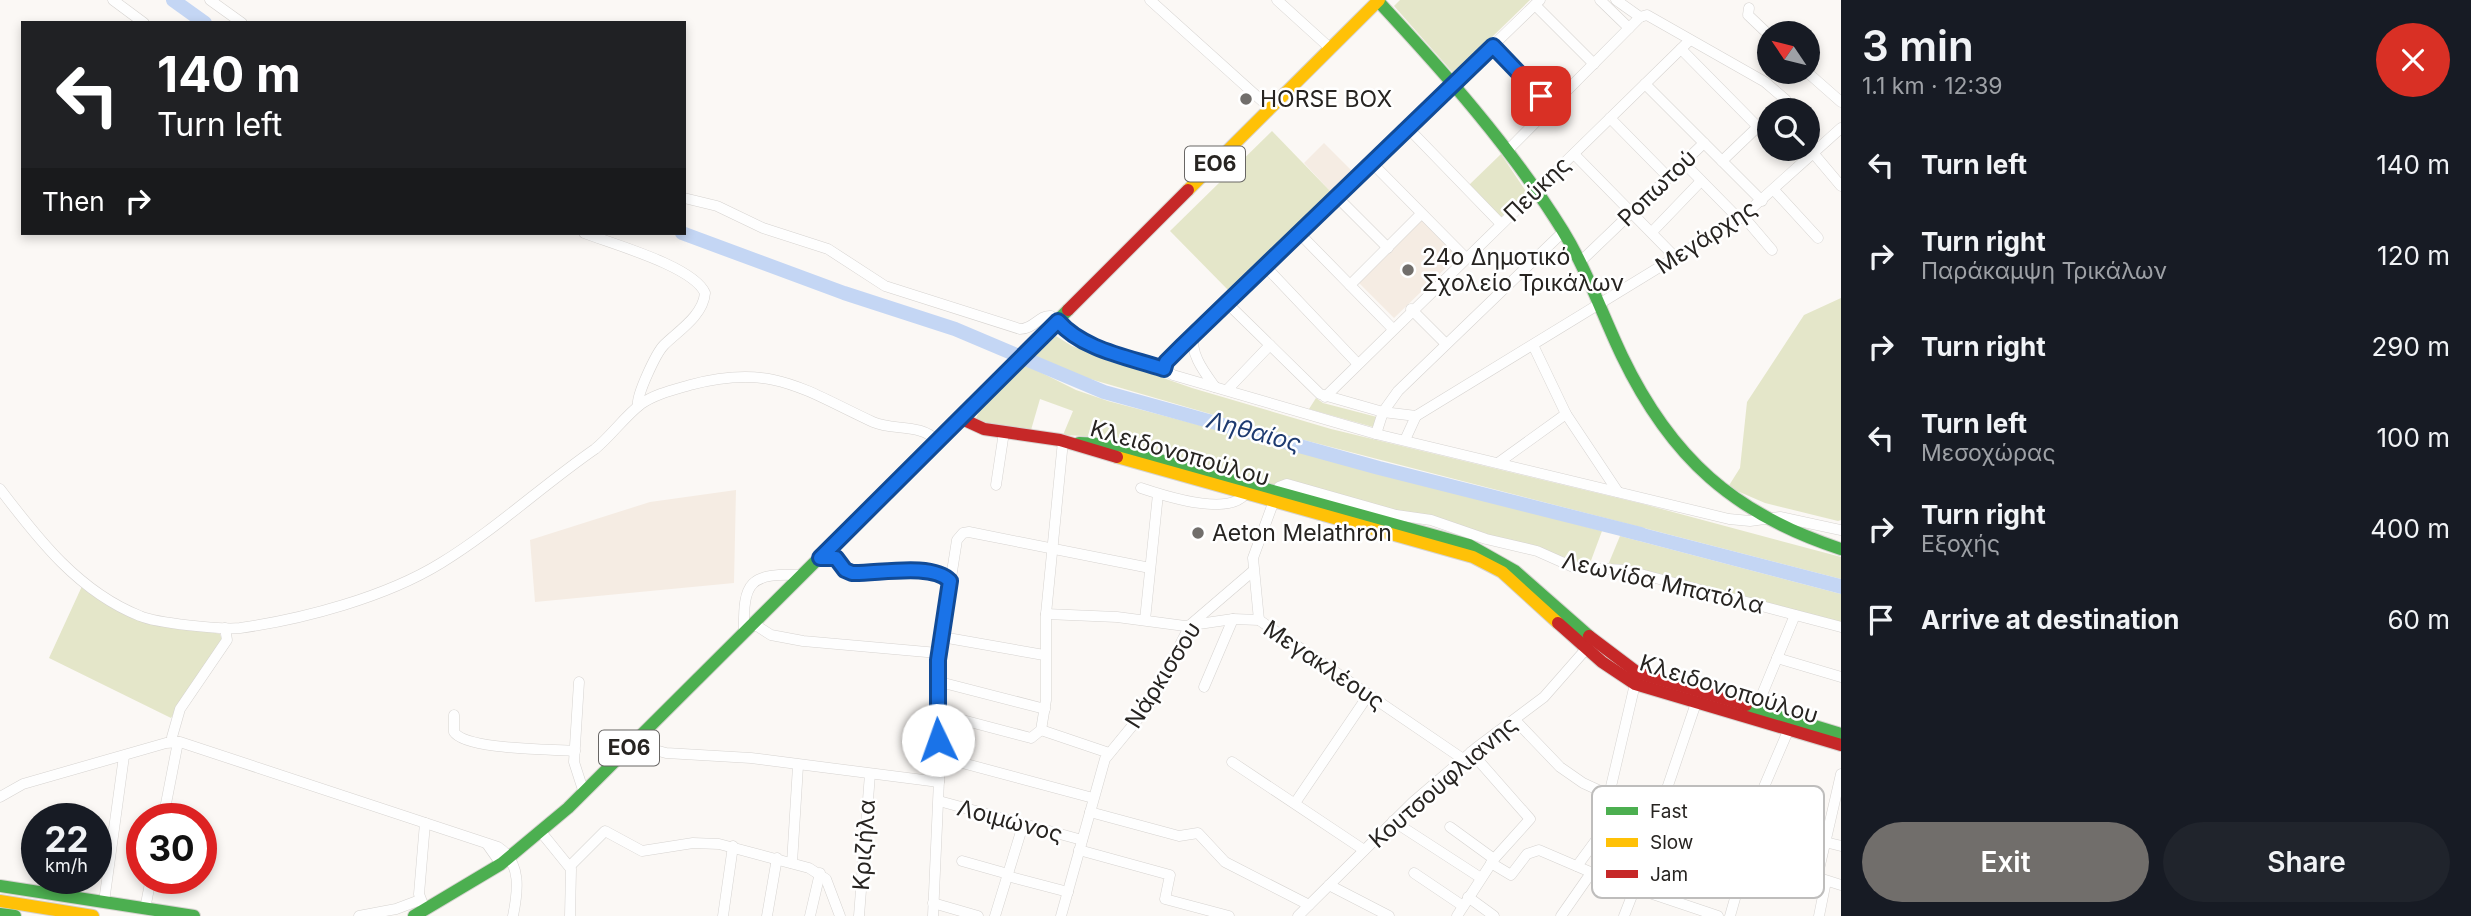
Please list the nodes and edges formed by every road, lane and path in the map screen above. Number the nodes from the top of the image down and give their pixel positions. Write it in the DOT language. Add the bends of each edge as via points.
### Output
graph roads {
  1 [pos="113,0"];
  2 [pos="210,0"];
  3 [pos="1150,0"];
  4 [pos="1277,0"];
  5 [pos="1378,0"];
  6 [pos="1600,0"];
  7 [pos="1616,0"];
  8 [pos="1537,3"];
  9 [pos="1749,8"];
  10 [pos="1640,18"];
  11 [pos="141,21"];
  12 [pos="239,21"];
  13 [pos="1757,24"];
  14 [pos="1629,28"];
  15 [pos="1690,40"];
  16 [pos="1493,46"];
  17 [pos="1331,49"];
  18 [pos="1681,49"];
  19 [pos="1594,64"];
  20 [pos="1820,83"];
  21 [pos="1453,84"];
  22 [pos="1645,84"];
  23 [pos="1784,98"];
  24 [pos="1841,102"];
  25 [pos="1552,106"];
  26 [pos="1271,109"];
  27 [pos="1610,118"];
  28 [pos="1757,126"];
  29 [pos="1408,128"];
  30 [pos="1757,128"];
  31 [pos="1841,130"];
  32 [pos="1704,143"];
  33 [pos="1820,149"];
  34 [pos="1507,151"];
  35 [pos="1574,154"];
  36 [pos="1722,161"];
  37 [pos="1806,161"];
  38 [pos="1820,161"];
  39 [pos="1372,163"];
  40 [pos="1684,163"];
  41 [pos="1669,178"];
  42 [pos="1701,181"];
  43 [pos="1841,186"];
  44 [pos="1774,190"];
  45 [pos="1536,191"];
  46 [pos="1337,197"];
  47 [pos="686,199"];
  48 [pos="1762,201"];
  49 [pos="1633,212"];
  50 [pos="1421,214"];
  51 [pos="1741,218"];
  52 [pos="1501,223"];
  53 [pos="1563,232"];
  54 [pos="1652,232"];
  55 [pos="1299,233"];
  56 [pos="589,235"];
  57 [pos="1818,238"];
  58 [pos="1388,248"];
  59 [pos="1772,250"];
  60 [pos="1465,257"];
  61 [pos="1676,258"];
  62 [pos="1580,262"];
  63 [pos="1265,266"];
  64 [pos="1350,285"];
  65 [pos="1227,303"];
  66 [pos="1599,303"];
  67 [pos="1411,309"];
  68 [pos="1054,325"];
  69 [pos="1392,328"];
  70 [pos="1195,334"];
  71 [pos="1446,344"];
  72 [pos="1270,345"];
  73 [pos="1533,345"];
  74 [pos="1357,363"];
  75 [pos="1164,369"];
  76 [pos="1216,387"];
  77 [pos="1227,390"];
  78 [pos="1325,397"];
  79 [pos="638,406"];
  80 [pos="1383,412"];
  81 [pos="1566,414"];
  82 [pos="1416,416"];
  83 [pos="960,418"];
  84 [pos="1004,432"];
  85 [pos="1376,433"];
  86 [pos="1405,440"];
  87 [pos="937,441"];
  88 [pos="1068,442"];
  89 [pos="1498,463"];
  90 [pos="996,485"];
  91 [pos="1140,488"];
  92 [pos="0,489"];
  93 [pos="1248,490"];
  94 [pos="1618,492"];
  95 [pos="1158,494"];
  96 [pos="1274,498"];
  97 [pos="1396,519"];
  98 [pos="1763,519"];
  99 [pos="1841,530"];
  100 [pos="1051,549"];
  101 [pos="1841,549"];
  102 [pos="820,558"];
  103 [pos="1150,569"];
  104 [pos="1253,571"];
  105 [pos="802,575"];
  106 [pos="950,581"];
  107 [pos="1046,614"];
  108 [pos="1795,615"];
  109 [pos="1233,619"];
  110 [pos="1145,620"];
  111 [pos="1259,620"];
  112 [pos="1190,625"];
  113 [pos="1841,627"];
  114 [pos="225,628"];
  115 [pos="236,628"];
  116 [pos="749,629"];
  117 [pos="942,637"];
  118 [pos="227,640"];
  119 [pos="1587,648"];
  120 [pos="938,653"];
  121 [pos="1044,655"];
  122 [pos="1777,658"];
  123 [pos="1841,677"];
  124 [pos="936,681"];
  125 [pos="579,682"];
  126 [pos="1635,684"];
  127 [pos="1204,687"];
  128 [pos="1369,694"];
  129 [pos="1696,703"];
  130 [pos="1045,709"];
  131 [pos="1756,709"];
  132 [pos="936,713"];
  133 [pos="454,715"];
  134 [pos="1515,720"];
  135 [pos="1790,725"];
  136 [pos="1041,730"];
  137 [pos="1841,734"];
  138 [pos="175,740"];
  139 [pos="633,744"];
  140 [pos="1841,746"];
  141 [pos="575,751"];
  142 [pos="1109,753"];
  143 [pos="1467,755"];
  144 [pos="124,757"];
  145 [pos="940,757"];
  146 [pos="1232,762"];
  147 [pos="798,766"];
  148 [pos="870,774"];
  149 [pos="1841,774"];
  150 [pos="939,782"];
  151 [pos="1592,786"];
  152 [pos="1611,786"];
  153 [pos="1668,786"];
  154 [pos="1764,786"];
  155 [pos="584,793"];
  156 [pos="0,797"];
  157 [pos="1093,798"];
  158 [pos="939,802"];
  159 [pos="165,803"];
  160 [pos="1295,803"];
  161 [pos="1090,811"];
  162 [pos="1394,821"];
  163 [pos="425,823"];
  164 [pos="1023,825"];
  165 [pos="1450,827"];
  166 [pos="541,832"];
  167 [pos="1825,842"];
  168 [pos="1080,845"];
  169 [pos="733,846"];
  170 [pos="1592,846"];
  171 [pos="1841,846"];
  172 [pos="1364,850"];
  173 [pos="1824,854"];
  174 [pos="777,858"];
  175 [pos="505,861"];
  176 [pos="962,861"];
  177 [pos="1493,861"];
  178 [pos="792,863"];
  179 [pos="570,866"];
  180 [pos="1577,866"];
  181 [pos="820,873"];
  182 [pos="1414,873"];
  183 [pos="1591,873"];
  184 [pos="1007,875"];
  185 [pos="1481,878"];
  186 [pos="1824,880"];
  187 [pos="1329,885"];
  188 [pos="1841,885"];
  189 [pos="0,886"];
  190 [pos="1068,892"];
  191 [pos="148,894"];
  192 [pos="1631,898"];
  193 [pos="1664,898"];
  194 [pos="1735,898"];
  195 [pos="1820,898"];
  196 [pos="0,901"];
  197 [pos="104,902"];
  198 [pos="933,903"];
  199 [pos="1309,905"];
  200 [pos="1462,906"];
  201 [pos="145,909"];
  202 [pos="420,909"];
  203 [pos="0,914"];
  204 [pos="1712,915"];
  205 [pos="15,916"];
  206 [pos="93,916"];
  207 [pos="194,916"];
  208 [pos="359,916"];
  209 [pos="513,916"];
  210 [pos="570,916"];
  211 [pos="723,916"];
  212 [pos="767,916"];
  213 [pos="810,916"];
  214 [pos="840,916"];
  215 [pos="859,916"];
  216 [pos="933,916"];
  217 [pos="978,916"];
  218 [pos="995,916"];
  219 [pos="1061,916"];
  220 [pos="1229,916"];
  221 [pos="1298,916"];
  222 [pos="1389,916"];
  223 [pos="1494,916"];
  224 [pos="1561,916"];
  225 [pos="1624,916"];
  226 [pos="1730,916"];
  227 [pos="1819,916"];
  1 -- 11 [label="street"];
  2 -- 12 [label="street"];
  3 -- 26 [label="street"];
  4 -- 17 [label="street"];
  5 -- 17 [label="street, ΕΟ6"];
  5 -- 21 [label="street"];
  6 -- 14 [label="street"];
  7 -- 10 [label="street"];
  8 -- 16 [label="street"];
  8 -- 19 [label="street"];
  9 -- 13 [label="street" via="1748,15"];
  10 -- 14 [label="street"];
  10 -- 15 [label="street" via="1647,15"];
  14 -- 19 [label="street"];
  15 -- 18 [label="street, Πεύκης"];
  15 -- 23 [label="street" via="1769,84"];
  16 -- 21 [label="street"];
  16 -- 25 [label="street"];
  17 -- 26 [label="street, ΕΟ6"];
  18 -- 22 [label="street, Πεύκης"];
  18 -- 28 [label="street"];
  19 -- 25 [label="street"];
  20 -- 24 [label="street"];
  21 -- 29 [label="street"];
  21 -- 34 [label="street"];
  22 -- 27 [label="street, Πεύκης"];
  22 -- 32 [label="street"];
  25 -- 34 [label="street"];
  26 -- 68 [label="street, ΕΟ6"];
  27 -- 35 [label="street, Πεύκης"];
  27 -- 41 [label="street"];
  29 -- 39 [label="street"];
  29 -- 52 [label="street"];
  30 -- 36 [label="street"];
  31 -- 33 [label="street, Μεγάρχης"];
  32 -- 36 [label="street"];
  32 -- 40 [label="street, Ροπωτού"];
  34 -- 45 [label="street"];
  35 -- 45 [label="street, Πεύκης"];
  35 -- 49 [label="street"];
  36 -- 48 [label="street"];
  37 -- 44 [label="street, Μεγάρχης"];
  38 -- 43 [label="street"];
  39 -- 46 [label="street"];
  39 -- 50 [label="street"];
  40 -- 41 [label="street, Ροπωτού"];
  40 -- 42 [label="street"];
  41 -- 49 [label="street, Ροπωτού"];
  42 -- 51 [label="street"];
  42 -- 54 [label="street"];
  44 -- 48 [label="street, Μεγάρχης"];
  44 -- 57 [label="street"];
  45 -- 52 [label="street, Πεύκης"];
  45 -- 53 [label="street"];
  46 -- 55 [label="street"];
  46 -- 58 [label="street"];
  47 -- 68 [label="street" via="828,249 877,283 901,292 1020,329 1049,315"];
  48 -- 51 [label="street, Μεγάρχης"];
  49 -- 54 [label="street"];
  49 -- 62 [label="street, Ροπωτού"];
  50 -- 58 [label="street"];
  50 -- 60 [label="street"];
  51 -- 59 [label="street"];
  51 -- 61 [label="street, Μεγάρχης"];
  52 -- 60 [label="street, Πεύκης"];
  53 -- 62 [label="street"];
  53 -- 71 [label="street"];
  54 -- 61 [label="street"];
  55 -- 63 [label="street"];
  55 -- 64 [label="street"];
  56 -- 79 [label="street" via="666,265 704,290 704,300 694,315 658,353 637,396"];
  58 -- 64 [label="street"];
  60 -- 67 [label="street, Πεύκης"];
  61 -- 66 [label="street, Μεγάρχης"];
  62 -- 66 [label="street"];
  63 -- 65 [label="street"];
  63 -- 74 [label="street"];
  64 -- 69 [label="street"];
  65 -- 70 [label="street"];
  65 -- 72 [label="street"];
  66 -- 73 [label="street, Μεγάρχης"];
  66 -- 98 [label="street" via="1636,380 1695,466 1715,487"];
  67 -- 69 [label="street, Πεύκης"];
  67 -- 71 [label="street"];
  68 -- 75 [label="street" via="1086,343"];
  68 -- 83 [label="street, ΕΟ6"];
  69 -- 74 [label="street, Πεύκης"];
  70 -- 75 [label="street"];
  70 -- 76 [label="street" via="1192,342 1199,362"];
  71 -- 80 [label="street"];
  72 -- 77 [label="street"];
  72 -- 78 [label="street"];
  73 -- 81 [label="street"];
  73 -- 82 [label="street, Μεγάρχης"];
  74 -- 78 [label="street, Πεύκης"];
  75 -- 76 [label="street"];
  76 -- 77 [label="street"];
  77 -- 85 [label="street"];
  78 -- 80 [label="street"];
  79 -- 87 [label="street" via="670,390 750,375 802,387 879,425 925,432"];
  79 -- 115 [label="street" via="594,449 426,572 346,603"];
  80 -- 82 [label="street"];
  80 -- 85 [label="street"];
  81 -- 89 [label="street"];
  81 -- 94 [label="street"];
  82 -- 86 [label="street"];
  83 -- 84 [label="street, Κλειδονοπούλου" via="976,428"];
  83 -- 87 [label="street, ΕΟ6"];
  84 -- 88 [label="street, Κλειδονοπούλου"];
  84 -- 90 [label="street"];
  85 -- 86 [label="street"];
  86 -- 89 [label="street"];
  87 -- 102 [label="street, ΕΟ6"];
  88 -- 93 [label="street, Κλειδονοπούλου" via="1120,460"];
  88 -- 100 [label="street"];
  89 -- 94 [label="street"];
  91 -- 95 [label="street"];
  92 -- 114 [label="street" via="54,556 114,602 151,620"];
  93 -- 95 [label="street" via="1210,505"];
  93 -- 96 [label="street, Κλειδονοπούλου"];
  94 -- 98 [label="street" via="1729,519"];
  95 -- 103 [label="street"];
  96 -- 97 [label="street, Κλειδονοπούλου"];
  96 -- 104 [label="street" via="1253,555"];
  96 -- 119 [label="street, Κλειδονοπούλου" via="1482,561 1516,583"];
  97 -- 108 [label="street, Λεωνίδα Μπατόλα" via="1421,517 1573,566 1625,570"];
  97 -- 131 [label="street, Κλειδονοπούλου" via="1503,561 1638,673"];
  98 -- 99 [label="street" via="1790,519"];
  98 -- 101 [label="street"];
  100 -- 103 [label="street"];
  100 -- 106 [label="street" via="963,533 957,540"];
  100 -- 107 [label="street"];
  102 -- 105 [label="street, ΕΟ6"];
  102 -- 106 [label="street" via="836,558 852,573 929,571"];
  103 -- 110 [label="street"];
  104 -- 111 [label="street"];
  104 -- 112 [label="street, Νάρκισσου"];
  105 -- 116 [label="street, ΕΟ6"];
  105 -- 116 [label="street" via="767,574 751,586 743,599"];
  106 -- 117 [label="street"];
  107 -- 110 [label="street, Μεγακλέους"];
  107 -- 121 [label="street"];
  108 -- 113 [label="street, Λεωνίδα Μπατόλα"];
  108 -- 122 [label="street"];
  109 -- 111 [label="street, Μεγακλέους"];
  109 -- 112 [label="street, Μεγακλέους"];
  109 -- 127 [label="street"];
  110 -- 112 [label="street, Μεγακλέους"];
  111 -- 128 [label="street, Μεγακλέους"];
  112 -- 142 [label="street, Νάρκισσου" via="1151,703"];
  114 -- 115 [label="street"];
  114 -- 118 [label="street"];
  115 -- 118 [label="street"];
  116 -- 120 [label="street" via="803,642"];
  116 -- 139 [label="street, ΕΟ6"];
  117 -- 120 [label="street"];
  117 -- 121 [label="street"];
  118 -- 138 [label="street" via="180,709"];
  119 -- 126 [label="street, Κλειδονοπούλου"];
  119 -- 134 [label="street, Κουτσούφλιανης" via="1552,690"];
  120 -- 124 [label="street"];
  121 -- 130 [label="street"];
  122 -- 123 [label="street"];
  122 -- 131 [label="street"];
  124 -- 130 [label="street"];
  124 -- 132 [label="street"];
  125 -- 141 [label="street"];
  126 -- 129 [label="street, Κλειδονοπούλου"];
  126 -- 152 [label="street"];
  128 -- 143 [label="street, Μεγακλέους"];
  128 -- 160 [label="street"];
  129 -- 135 [label="street, Κλειδονοπούλου"];
  129 -- 153 [label="street"];
  130 -- 136 [label="street"];
  131 -- 135 [label="street, Κλειδονοπούλου"];
  132 -- 136 [label="street" via="1032,738"];
  132 -- 145 [label="street"];
  133 -- 141 [label="street" via="454,732 460,738"];
  134 -- 143 [label="street, Κουτσούφλιανης"];
  134 -- 151 [label="street" via="1567,774"];
  135 -- 137 [label="street, Κλειδονοπούλου"];
  135 -- 140 [label="street, Κλειδονοπούλου"];
  135 -- 154 [label="street"];
  136 -- 142 [label="street"];
  138 -- 144 [label="street"];
  138 -- 159 [label="street"];
  138 -- 163 [label="street"];
  139 -- 147 [label="street" via="666,753"];
  139 -- 155 [label="street, ΕΟ6"];
  141 -- 155 [label="street" via="576,774"];
  142 -- 157 [label="street, Νάρκισσου"];
  143 -- 162 [label="street, Κουτσούφλιανης"];
  143 -- 177 [label="street, Μεγακλέους" via="1530,819"];
  144 -- 156 [label="street" via="23,784"];
  144 -- 197 [label="street"];
  145 -- 150 [label="street"];
  145 -- 157 [label="street"];
  146 -- 160 [label="street"];
  147 -- 148 [label="street"];
  147 -- 178 [label="street"];
  148 -- 150 [label="street"];
  148 -- 215 [label="street, Κριζήλα"];
  149 -- 167 [label="street"];
  150 -- 158 [label="street"];
  155 -- 166 [label="street, ΕΟ6"];
  157 -- 161 [label="street, Νάρκισσου"];
  158 -- 164 [label="street, Λοιμώνος"];
  158 -- 198 [label="street"];
  160 -- 172 [label="street"];
  161 -- 168 [label="street, Νάρκισσου"];
  161 -- 199 [label="street" via="1178,835 1198,834 1220,859"];
  162 -- 172 [label="street, Κουτσούφλιανης"];
  162 -- 185 [label="street"];
  163 -- 175 [label="street" via="487,844"];
  163 -- 202 [label="street"];
  164 -- 168 [label="street, Λοιμώνος"];
  164 -- 184 [label="street"];
  165 -- 177 [label="street"];
  166 -- 175 [label="street, ΕΟ6"];
  166 -- 179 [label="street"];
  167 -- 171 [label="street"];
  167 -- 173 [label="street"];
  168 -- 190 [label="street, Νάρκισσου"];
  168 -- 220 [label="street, Λοιμώνος" via="1170,875 1165,899"];
  169 -- 174 [label="street"];
  169 -- 179 [label="street" via="700,843 642,851 605,831"];
  169 -- 211 [label="street"];
  170 -- 180 [label="street"];
  172 -- 187 [label="street, Κουτσούφλιανης"];
  174 -- 178 [label="street"];
  174 -- 212 [label="street"];
  175 -- 202 [label="street, ΕΟ6"];
  175 -- 209 [label="street" via="519,881"];
  176 -- 184 [label="street"];
  177 -- 180 [label="street" via="1511,875 1527,854 1539,850"];
  177 -- 185 [label="street"];
  178 -- 181 [label="street"];
  179 -- 210 [label="street"];
  180 -- 183 [label="street"];
  181 -- 213 [label="street"];
  181 -- 214 [label="street" via="830,885"];
  182 -- 200 [label="street"];
  183 -- 224 [label="street"];
  184 -- 190 [label="street"];
  184 -- 218 [label="street"];
  185 -- 200 [label="street"];
  186 -- 188 [label="street"];
  187 -- 199 [label="street, Κουτσούφλιανης"];
  187 -- 222 [label="street"];
  189 -- 197 [label="street"];
  190 -- 219 [label="street, Νάρκισσου"];
  191 -- 201 [label="street"];
  192 -- 225 [label="street"];
  193 -- 204 [label="street"];
  194 -- 226 [label="street"];
  195 -- 227 [label="street"];
  196 -- 206 [label="street"];
  197 -- 201 [label="street"];
  198 -- 216 [label="street"];
  198 -- 217 [label="street"];
  199 -- 221 [label="street, Κουτσούφλιανης"];
  200 -- 223 [label="street"];
  201 -- 207 [label="street"];
  202 -- 208 [label="street"];
  203 -- 205 [label="street"];
}
